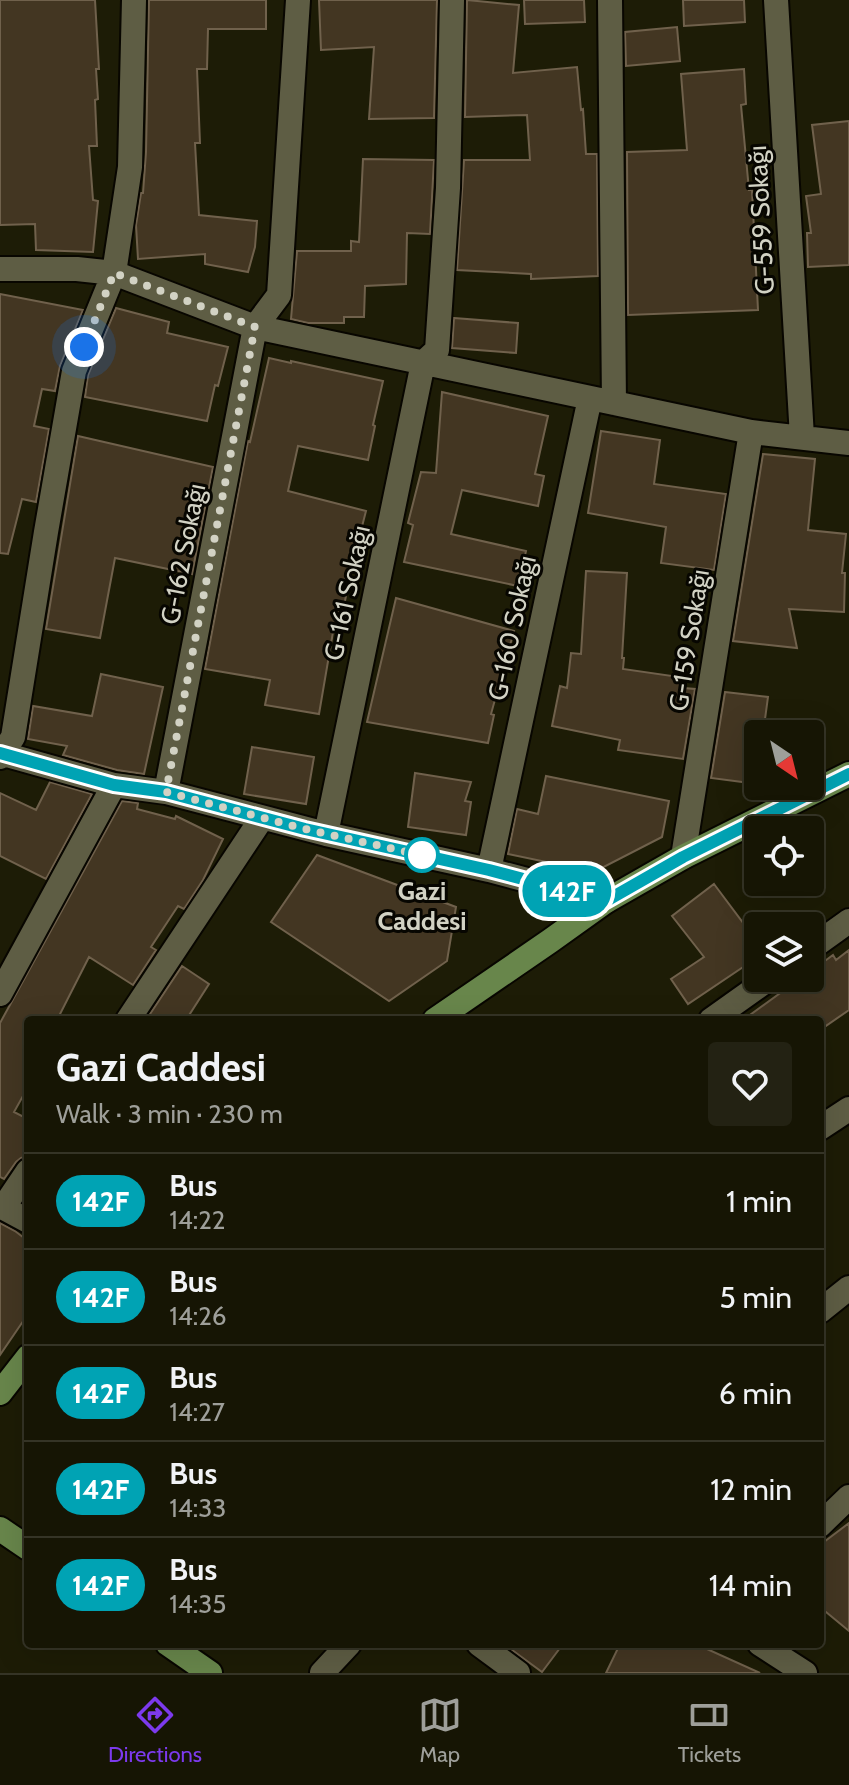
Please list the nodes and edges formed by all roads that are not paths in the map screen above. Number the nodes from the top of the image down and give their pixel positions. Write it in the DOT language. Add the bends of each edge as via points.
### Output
graph roads {
  1 [pos="134,0"];
  2 [pos="298,0"];
  3 [pos="452,0"];
  4 [pos="610,0"];
  5 [pos="776,0"];
  6 [pos="0,269"];
  7 [pos="114,273"];
  8 [pos="255,327"];
  9 [pos="423,363"];
  10 [pos="602,400"];
  11 [pos="751,432"];
  12 [pos="802,437"];
  13 [pos="849,443"];
  14 [pos="1,755"];
  15 [pos="849,774"];
  16 [pos="114,785"];
  17 [pos="166,792"];
  18 [pos="262,818"];
  19 [pos="326,834"];
  20 [pos="683,857"];
  21 [pos="489,870"];
  22 [pos="606,901"];
  23 [pos="849,921"];
  24 [pos="824,939"];
  25 [pos="750,992"];
  26 [pos="0,994"];
  27 [pos="131,1016"];
  28 [pos="441,1016"];
  29 [pos="717,1016"];
  30 [pos="849,1109"];
  31 [pos="824,1125"];
  32 [pos="24,1177"];
  33 [pos="2,1207"];
  34 [pos="24,1219"];
  35 [pos="849,1288"];
  36 [pos="824,1308"];
  37 [pos="24,1362"];
  38 [pos="0,1393"];
  39 [pos="849,1497"];
  40 [pos="824,1521"];
  41 [pos="0,1529"];
  42 [pos="24,1545"];
  43 [pos="174,1648"];
  44 [pos="345,1648"];
  45 [pos="484,1648"];
  46 [pos="766,1648"];
  47 [pos="210,1673"];
  48 [pos="322,1673"];
  49 [pos="518,1673"];
  50 [pos="805,1673"];
  1 -- 7 [label="street" via="130,167"];
  2 -- 8 [label="street" via="279,295"];
  3 -- 9 [label="street, G-161 Sokağı" via="448,188 437,350"];
  4 -- 10 [label="street, G-160 Sokağı"];
  5 -- 12 [label="street, G-559 Sokağı"];
  6 -- 7 [label="street"];
  7 -- 8 [label="street"];
  7 -- 14 [label="street" via="74,371 13,737"];
  8 -- 9 [label="street"];
  8 -- 17 [label="street, G-162 Sokağı"];
  9 -- 10 [label="street"];
  9 -- 19 [label="street, G-161 Sokağı"];
  10 -- 11 [label="street"];
  10 -- 21 [label="street, G-160 Sokağı"];
  11 -- 12 [label="street"];
  11 -- 20 [label="street, G-159 Sokağı"];
  12 -- 13 [label="street"];
  14 -- 16 [label="street"];
  15 -- 20 [label="main road"];
  16 -- 17 [label="street"];
  16 -- 26 [label="street"];
  17 -- 18 [label="street"];
  18 -- 19 [label="street"];
  18 -- 27 [label="street"];
  19 -- 21 [label="street"];
  20 -- 22 [label="main road"];
  21 -- 22 [label="street"];
  22 -- 28 [label="main road"];
  23 -- 24 [label="street"];
  25 -- 29 [label="street"];
  30 -- 31 [label="street"];
  32 -- 33 [label="street"];
  33 -- 34 [label="street"];
  35 -- 36 [label="street"];
  37 -- 38 [label="main road"];
  39 -- 40 [label="street"];
  41 -- 42 [label="main road"];
  43 -- 47 [label="main road"];
  44 -- 48 [label="street"];
  45 -- 49 [label="street"];
  46 -- 50 [label="street"];
}
